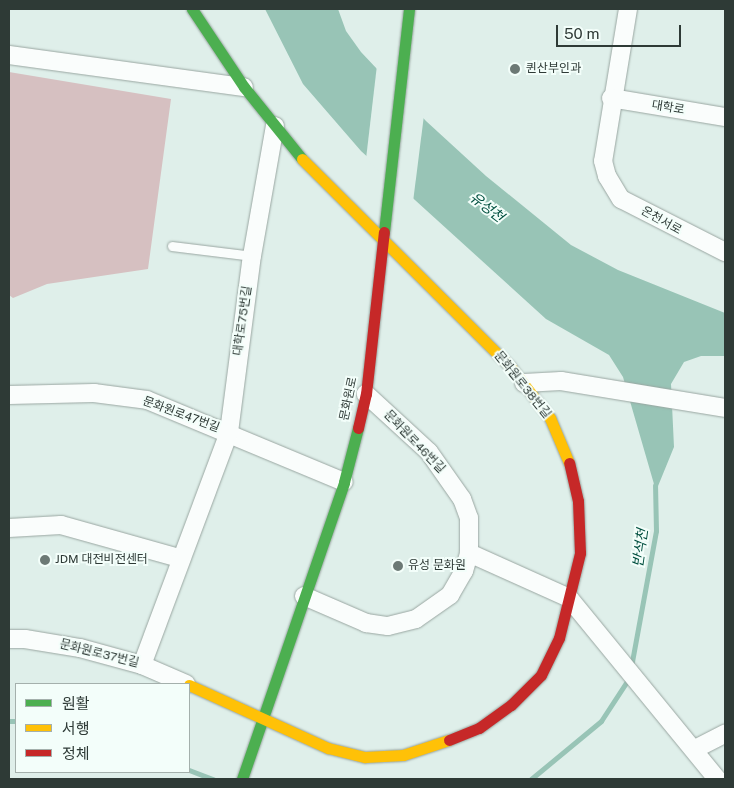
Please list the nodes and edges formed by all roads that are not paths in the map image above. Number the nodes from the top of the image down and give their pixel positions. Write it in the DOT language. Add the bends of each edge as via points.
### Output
graph roads {
  1 [pos="192,9"];
  2 [pos="408,9"];
  3 [pos="628,9"];
  4 [pos="9,55"];
  5 [pos="244,87"];
  6 [pos="611,98"];
  7 [pos="725,117"];
  8 [pos="275,126"];
  9 [pos="383,243"];
  10 [pos="172,246"];
  11 [pos="725,252"];
  12 [pos="252,256"];
  13 [pos="524,383"];
  14 [pos="366,394"];
  15 [pos="9,395"];
  16 [pos="722,407"];
  17 [pos="228,432"];
  18 [pos="344,482"];
  19 [pos="9,528"];
  20 [pos="469,553"];
  21 [pos="179,558"];
  22 [pos="304,596"];
  23 [pos="570,598"];
  24 [pos="9,639"];
  25 [pos="142,665"];
  26 [pos="182,683"];
  27 [pos="190,686"];
  28 [pos="262,718"];
  29 [pos="725,734"];
  30 [pos="695,749"];
  31 [pos="242,779"];
  32 [pos="717,779"];
  1 -- 5 [label="street"];
  2 -- 9 [label="street, 문화원로"];
  3 -- 6 [label="street"];
  4 -- 5 [label="street"];
  5 -- 8 [label="street"];
  6 -- 7 [label="street, 대학로"];
  6 -- 11 [label="street, 온천서로" via="603,161 607,176 621,199"];
  8 -- 9 [label="street, 문화원로38번길" via="297,154"];
  8 -- 12 [label="street, 대학로75번길"];
  9 -- 13 [label="street, 문화원로38번길" via="481,336"];
  9 -- 14 [label="street, 문화원로"];
  10 -- 12 [label="lane"];
  12 -- 17 [label="street, 대학로75번길"];
  13 -- 16 [label="street" via="561,381"];
  13 -- 23 [label="street, 문화원로38번길" via="550,418 567,454 578,501 580,553"];
  14 -- 18 [label="street, 문화원로"];
  14 -- 20 [label="street, 문화원로46번길" via="429,452 450,479 462,499 468,518"];
  15 -- 17 [label="street, 문화원로47번길" via="94,393 147,400"];
  17 -- 18 [label="street, 문화원로47번길"];
  17 -- 21 [label="street, 대학로75번길"];
  18 -- 22 [label="street, 문화원로"];
  19 -- 21 [label="street" via="61,525"];
  20 -- 22 [label="street, 문화원로46번길" via="464,571 450,595 416,619 388,626 366,623"];
  20 -- 23 [label="street"];
  21 -- 25 [label="street, 대학로75번길"];
  22 -- 28 [label="street, 문화원로"];
  23 -- 28 [label="street, 문화원로38번길" via="559,638 541,675 511,706 479,728 443,744 403,755 365,757 328,748"];
  23 -- 30 [label="street"];
  24 -- 25 [label="street, 문화원로37번길" via="80,648"];
  25 -- 26 [label="street, 문화원로37번길"];
  27 -- 28 [label="street, 문화원로37번길"];
  28 -- 31 [label="street, 문화원로"];
  29 -- 30 [label="street"];
  30 -- 32 [label="street"];
}
